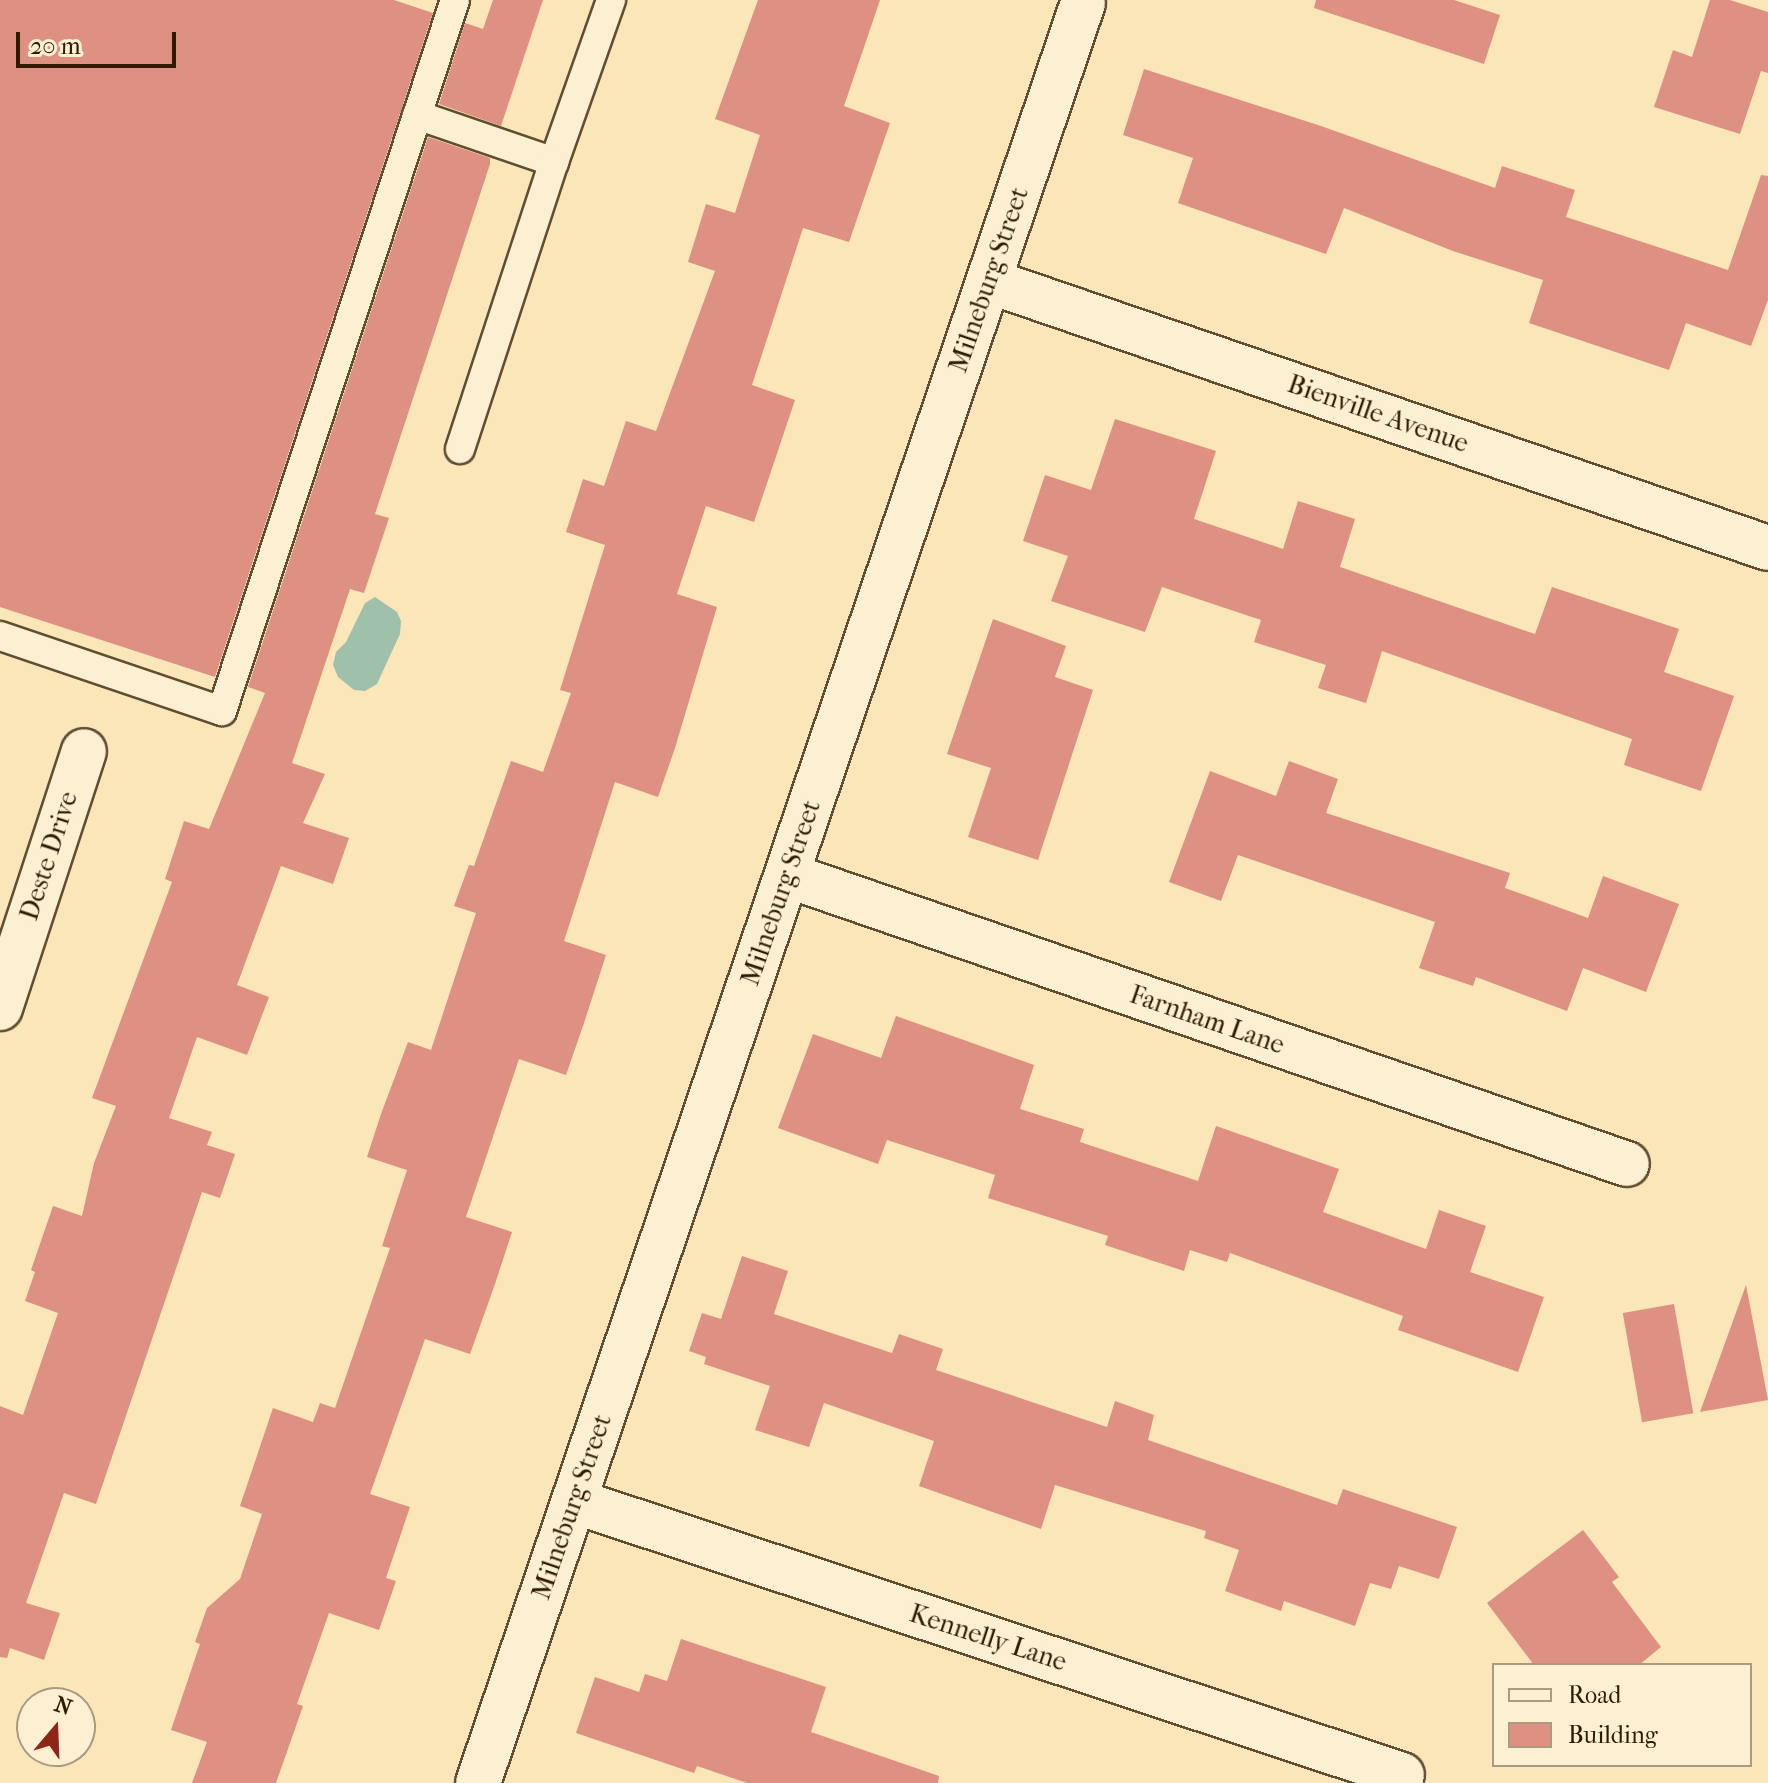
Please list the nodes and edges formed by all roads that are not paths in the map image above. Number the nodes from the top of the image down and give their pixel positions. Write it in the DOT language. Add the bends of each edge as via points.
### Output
graph roads {
  1 [pos="455,0"];
  2 [pos="611,0"];
  3 [pos="1083,3"];
  4 [pos="417,115"];
  5 [pos="554,162"];
  6 [pos="989,281"];
  7 [pos="460,449"];
  8 [pos="1768,548"];
  9 [pos="0,636"];
  10 [pos="84,751"];
  11 [pos="787,875"];
  12 [pos="0,1008"];
  13 [pos="1627,1164"];
  14 [pos="574,1501"];
  15 [pos="1402,1775"];
  16 [pos="478,1783"];
  1 -- 4 [label="lane"];
  2 -- 5 [label="lane"];
  3 -- 6 [label="street, Milneburg Street"];
  4 -- 5 [label="lane"];
  4 -- 9 [label="lane" via="222,711"];
  5 -- 7 [label="lane"];
  6 -- 8 [label="street, Bienville Avenue"];
  6 -- 11 [label="street, Milneburg Street"];
  10 -- 12 [label="street, Deste Drive"];
  11 -- 13 [label="street, Farnham Lane"];
  11 -- 14 [label="street, Milneburg Street"];
  14 -- 15 [label="street, Kennelly Lane"];
  14 -- 16 [label="street, Milneburg Street"];
}
